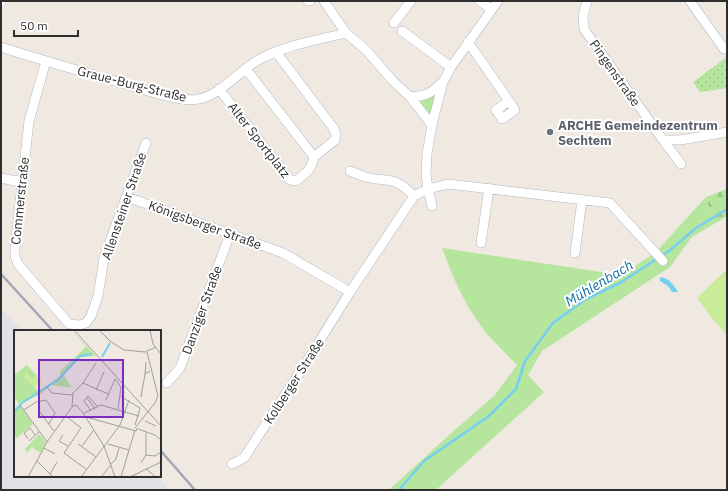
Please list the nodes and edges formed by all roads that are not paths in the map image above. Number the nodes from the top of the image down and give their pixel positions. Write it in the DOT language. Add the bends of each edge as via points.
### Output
graph roads {
  1 [pos="324,1"];
  2 [pos="411,1"];
  3 [pos="480,1"];
  4 [pos="498,1"];
  5 [pos="587,1"];
  6 [pos="690,1"];
  7 [pos="491,9"];
  8 [pos="394,23"];
  9 [pos="402,31"];
  10 [pos="346,33"];
  11 [pos="468,42"];
  12 [pos="1,47"];
  13 [pos="724,49"];
  14 [pos="276,52"];
  15 [pos="46,61"];
  16 [pos="451,67"];
  17 [pos="246,68"];
  18 [pos="443,82"];
  19 [pos="219,89"];
  20 [pos="410,97"];
  21 [pos="509,101"];
  22 [pos="432,125"];
  23 [pos="727,132"];
  24 [pos="663,140"];
  25 [pos="146,143"];
  26 [pos="314,157"];
  27 [pos="681,164"];
  28 [pos="350,171"];
  29 [pos="1,178"];
  30 [pos="22,180"];
  31 [pos="489,188"];
  32 [pos="428,189"];
  33 [pos="414,196"];
  34 [pos="127,197"];
  35 [pos="582,200"];
  36 [pos="432,206"];
  37 [pos="230,234"];
  38 [pos="481,243"];
  39 [pos="575,254"];
  40 [pos="663,261"];
  41 [pos="350,292"];
  42 [pos="90,316"];
  43 [pos="167,383"];
  44 [pos="232,464"];
  1 -- 10 [label="street"];
  2 -- 8 [label="street"];
  3 -- 7 [label="street"];
  4 -- 7 [label="street"];
  5 -- 24 [label="street, Pingenstraße" via="583,16 584,29"];
  6 -- 13 [label="street"];
  7 -- 11 [label="street"];
  9 -- 16 [label="street"];
  10 -- 14 [label="street, Graue-Burg-Straße"];
  10 -- 20 [label="street" via="366,50"];
  11 -- 16 [label="street"];
  11 -- 21 [label="street"];
  12 -- 15 [label="street, Graue-Burg-Straße"];
  14 -- 17 [label="street, Graue-Burg-Straße"];
  14 -- 26 [label="street, Alter Sportplatz" via="334,129 335,140"];
  15 -- 19 [label="street, Graue-Burg-Straße" via="159,94 186,99 199,99"];
  15 -- 30 [label="street, Commerstraße" via="29,121"];
  16 -- 18 [label="street"];
  17 -- 19 [label="street, Graue-Burg-Straße"];
  17 -- 26 [label="street"];
  18 -- 20 [label="street" via="433,92"];
  18 -- 22 [label="street"];
  19 -- 26 [label="street, Alter Sportplatz" via="290,180 296,182 300,179 312,164"];
  20 -- 22 [label="street"];
  22 -- 32 [label="street" via="427,154"];
  23 -- 24 [label="street" via="680,140"];
  24 -- 27 [label="street, Pingenstraße"];
  25 -- 34 [label="street, Allensteiner Straße"];
  28 -- 33 [label="street" via="366,177 394,181"];
  29 -- 30 [label="street"];
  30 -- 42 [label="street, Commerstraße" via="15,248 18,264 69,324 86,323"];
  31 -- 32 [label="street, Kolberger Straße" via="448,184"];
  31 -- 35 [label="street, Kolberger Straße"];
  31 -- 38 [label="street"];
  32 -- 33 [label="street, Kolberger Straße"];
  32 -- 36 [label="street"];
  33 -- 41 [label="street, Kolberger Straße"];
  34 -- 37 [label="street, Königsberger Straße"];
  34 -- 42 [label="street, Allensteiner Straße" via="104,258 98,296"];
  35 -- 39 [label="street"];
  35 -- 40 [label="street, Kolberger Straße" via="610,203"];
  37 -- 41 [label="street, Königsberger Straße" via="283,253"];
  37 -- 43 [label="street, Danziger Straße" via="180,368"];
  41 -- 44 [label="street, Kolberger Straße" via="244,458"];
}
